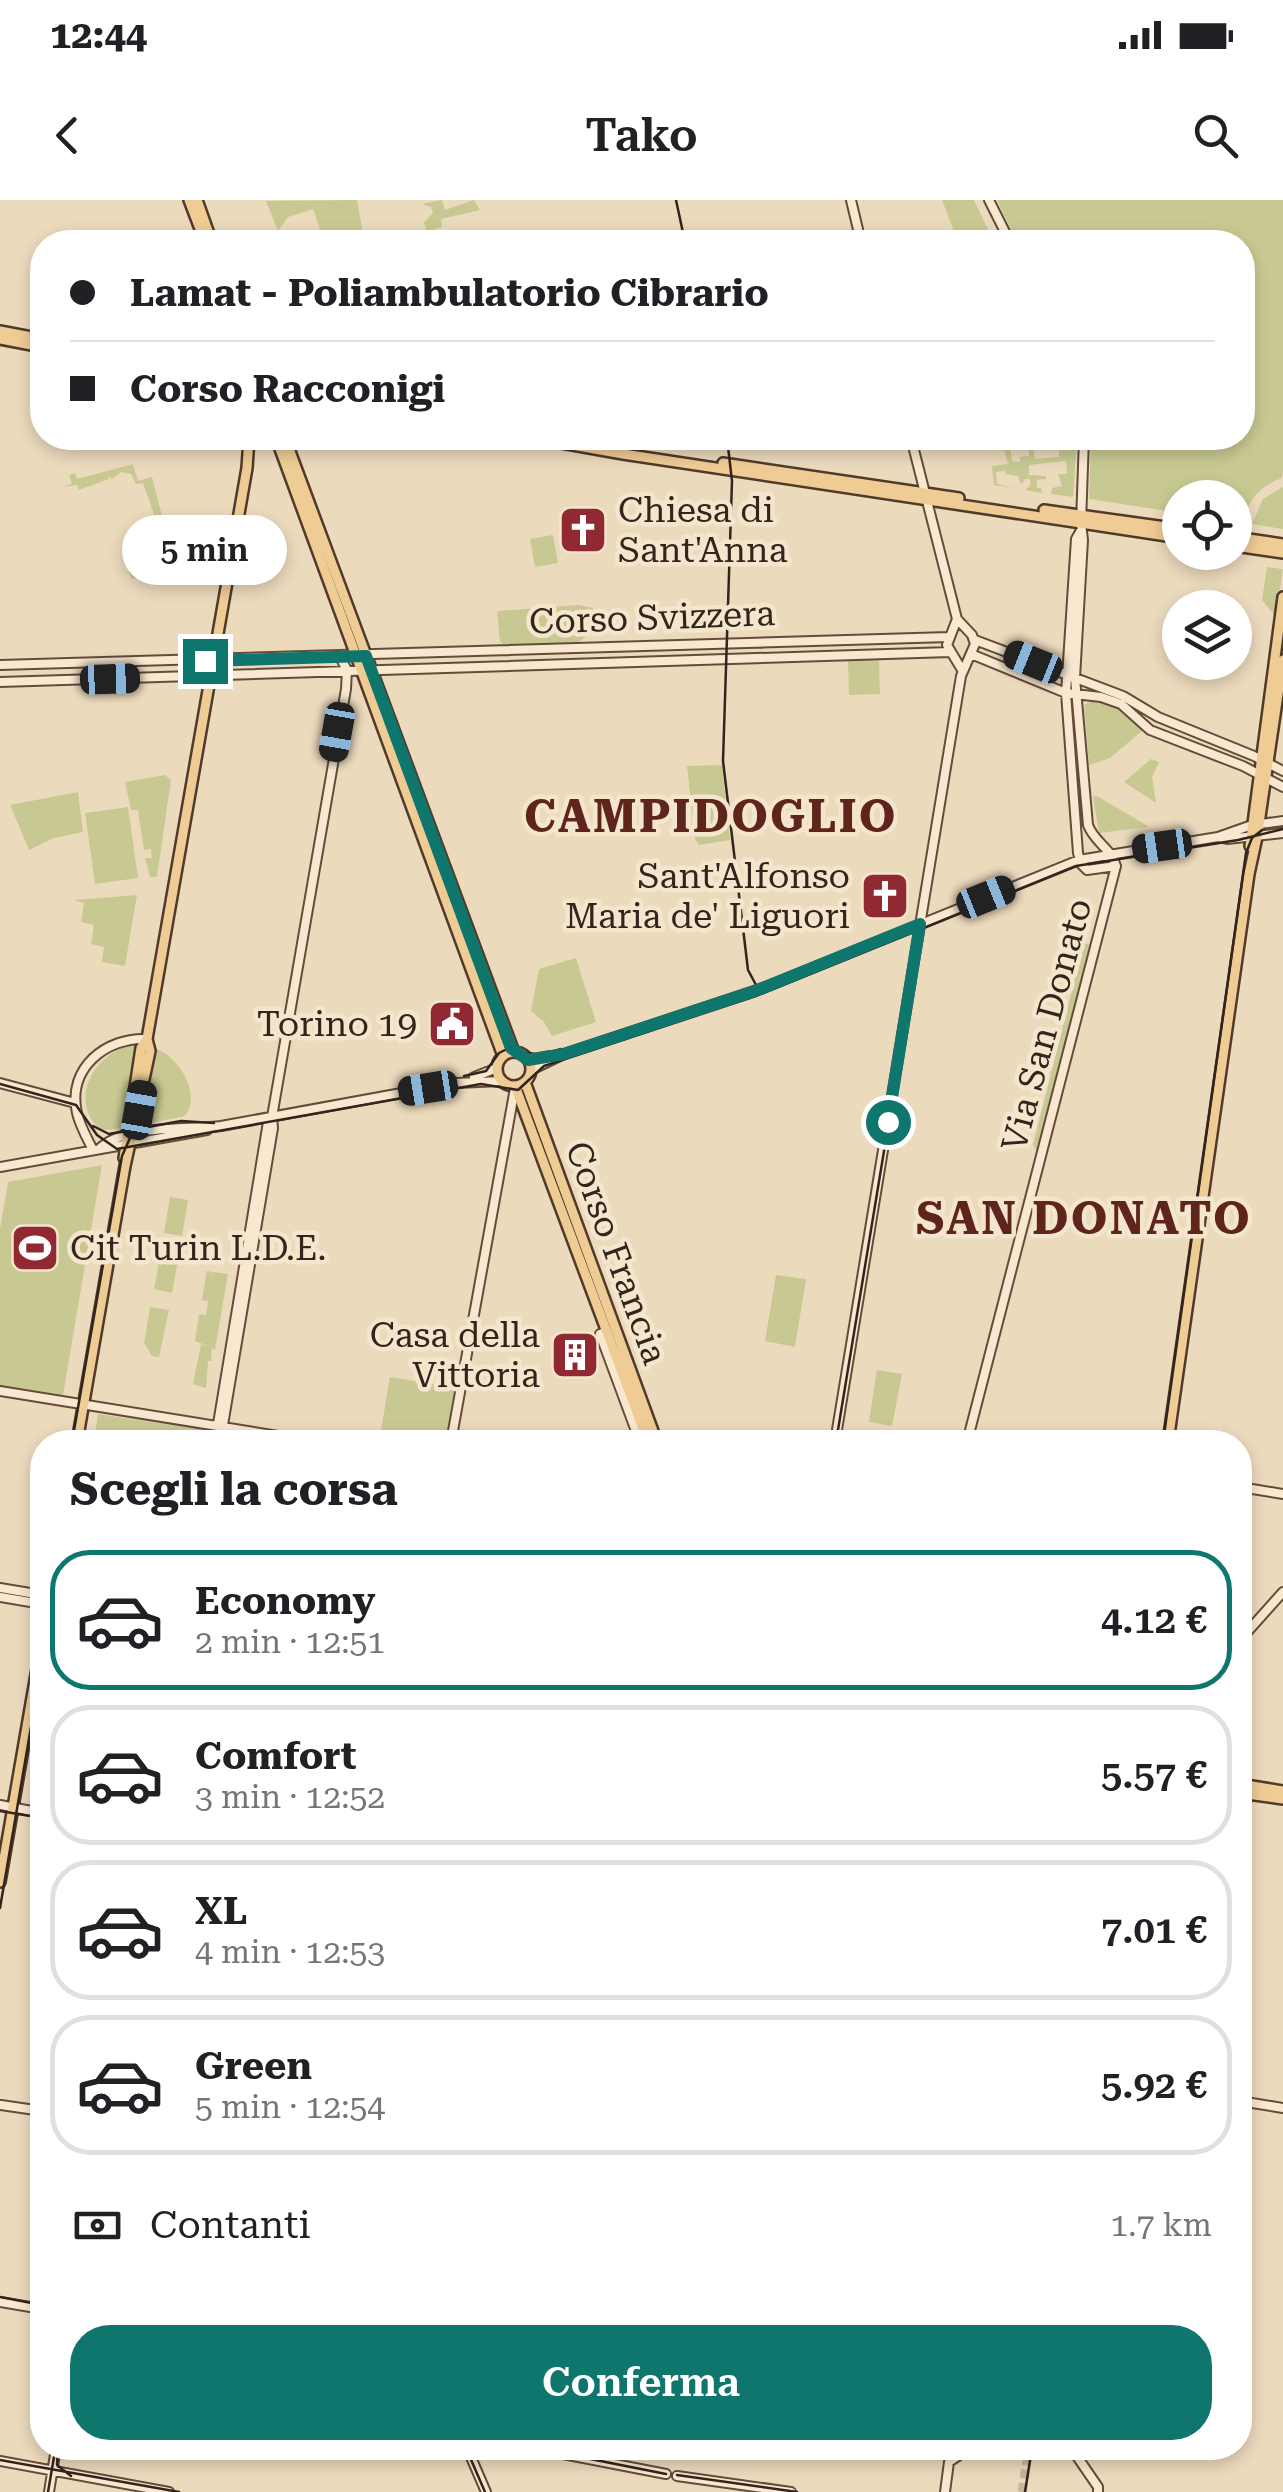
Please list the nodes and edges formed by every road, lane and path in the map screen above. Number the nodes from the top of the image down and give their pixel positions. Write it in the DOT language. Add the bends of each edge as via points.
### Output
graph roads {
  1 [pos="193,200"];
  2 [pos="851,200"];
  3 [pos="989,200"];
  4 [pos="204,230"];
  5 [pos="859,230"];
  6 [pos="1004,230"];
  7 [pos="0,331"];
  8 [pos="30,337"];
  9 [pos="0,339"];
  10 [pos="30,345"];
  11 [pos="250,450"];
  12 [pos="281,450"];
  13 [pos="289,450"];
  14 [pos="614,450"];
  15 [pos="640,450"];
  16 [pos="914,450"];
  17 [pos="1084,450"];
  18 [pos="926,496"];
  19 [pos="1081,524"];
  20 [pos="1162,528"];
  21 [pos="1162,535"];
  22 [pos="1252,539"];
  23 [pos="1283,544"];
  24 [pos="1252,548"];
  25 [pos="1283,553"];
  26 [pos="1283,597"];
  27 [pos="958,619"];
  28 [pos="965,630"];
  29 [pos="952,634"];
  30 [pos="975,640"];
  31 [pos="953,655"];
  32 [pos="970,655"];
  33 [pos="361,656"];
  34 [pos="338,657"];
  35 [pos="214,660"];
  36 [pos="1283,660"];
  37 [pos="185,661"];
  38 [pos="0,665"];
  39 [pos="367,670"];
  40 [pos="962,670"];
  41 [pos="343,672"];
  42 [pos="184,676"];
  43 [pos="211,676"];
  44 [pos="1070,677"];
  45 [pos="0,682"];
  46 [pos="1066,693"];
  47 [pos="1077,694"];
  48 [pos="1265,762"];
  49 [pos="1283,771"];
  50 [pos="1263,776"];
  51 [pos="1283,787"];
  52 [pos="1283,821"];
  53 [pos="1255,825"];
  54 [pos="1283,833"];
  55 [pos="1218,837"];
  56 [pos="1254,837"];
  57 [pos="1112,854"];
  58 [pos="1079,860"];
  59 [pos="1116,866"];
  60 [pos="920,924"];
  61 [pos="147,1039"];
  62 [pos="514,1052"];
  63 [pos="503,1056"];
  64 [pos="530,1065"];
  65 [pos="497,1068"];
  66 [pos="0,1083"];
  67 [pos="456,1083"];
  68 [pos="512,1084"];
  69 [pos="76,1103"];
  70 [pos="510,1108"];
  71 [pos="520,1115"];
  72 [pos="272,1116"];
  73 [pos="131,1140"];
  74 [pos="96,1149"];
  75 [pos="0,1166"];
  76 [pos="603,1333"];
  77 [pos="0,1390"];
  78 [pos="89,1406"];
  79 [pos="220,1428"];
  80 [pos="81,1430"];
  81 [pos="234,1430"];
  82 [pos="454,1430"];
  83 [pos="636,1430"];
  84 [pos="643,1430"];
  85 [pos="652,1430"];
  86 [pos="837,1430"];
  87 [pos="971,1430"];
  88 [pos="1170,1430"];
  89 [pos="1252,1489"];
  90 [pos="1283,1494"];
  91 [pos="0,1588"];
  92 [pos="1283,1592"];
  93 [pos="30,1593"];
  94 [pos="0,1597"];
  95 [pos="30,1602"];
  96 [pos="1252,1627"];
  97 [pos="30,1722"];
  98 [pos="1252,1786"];
  99 [pos="1283,1790"];
  100 [pos="1252,1795"];
  101 [pos="1283,1799"];
  102 [pos="0,1806"];
  103 [pos="13,1808"];
  104 [pos="30,1810"];
  105 [pos="0,1882"];
  106 [pos="1252,2103"];
  107 [pos="0,2104"];
  108 [pos="1283,2108"];
  109 [pos="30,2109"];
  110 [pos="0,2302"];
  111 [pos="30,2307"];
  112 [pos="55,2460"];
  113 [pos="472,2460"];
  114 [pos="593,2460"];
  115 [pos="952,2460"];
  116 [pos="1079,2460"];
  117 [pos="0,2461"];
  118 [pos="52,2470"];
  119 [pos="665,2474"];
  120 [pos="677,2476"];
  121 [pos="49,2492"];
  122 [pos="170,2492"];
  123 [pos="488,2492"];
  124 [pos="791,2492"];
  125 [pos="945,2492"];
  126 [pos="1098,2492"];
  1 -- 4 [label="main road"];
  2 -- 5 [label="street"];
  3 -- 6 [label="street"];
  7 -- 8 [label="main road"];
  9 -- 10 [label="main road"];
  11 -- 35 [label="main road"];
  12 -- 33 [label="main road"];
  13 -- 33 [label="main road"];
  14 -- 18 [label="main road"];
  15 -- 18 [label="main road"];
  16 -- 18 [label="street"];
  17 -- 19 [label="street"];
  18 -- 19 [label="main road"];
  18 -- 27 [label="street"];
  19 -- 20 [label="main road"];
  19 -- 21 [label="main road"];
  19 -- 44 [label="street"];
  22 -- 23 [label="main road"];
  24 -- 25 [label="main road"];
  26 -- 48 [label="main road"];
  27 -- 28 [label="street"];
  27 -- 29 [label="street"];
  28 -- 29 [label="street, Corso Svizzera"];
  28 -- 30 [label="street"];
  29 -- 31 [label="street"];
  29 -- 33 [label="street, Corso Svizzera"];
  30 -- 32 [label="street"];
  30 -- 44 [label="street"];
  31 -- 32 [label="street, Corso Svizzera"];
  31 -- 39 [label="street, Corso Svizzera"];
  31 -- 40 [label="street"];
  32 -- 40 [label="street"];
  32 -- 46 [label="street"];
  33 -- 34 [label="street, Corso Svizzera"];
  33 -- 39 [label="main road"];
  34 -- 35 [label="street, Corso Svizzera"];
  34 -- 41 [label="street"];
  35 -- 37 [label="street, Corso Svizzera"];
  35 -- 43 [label="main road"];
  36 -- 48 [label="main road"];
  37 -- 38 [label="street, Corso Svizzera"];
  37 -- 42 [label="street"];
  39 -- 41 [label="street, Corso Svizzera"];
  39 -- 62 [label="main road"];
  39 -- 63 [label="main road"];
  40 -- 60 [label="street"];
  41 -- 43 [label="street, Corso Svizzera"];
  41 -- 72 [label="street"];
  42 -- 43 [label="street, Corso Svizzera"];
  42 -- 45 [label="street, Corso Svizzera"];
  43 -- 61 [label="main road"];
  44 -- 46 [label="street"];
  44 -- 47 [label="street, Via San Donato"];
  44 -- 48 [label="street"];
  46 -- 47 [label="street"];
  46 -- 58 [label="street"];
  47 -- 50 [label="street" via="1122,704 1150,730"];
  47 -- 57 [label="street, Via San Donato" via="1088,824"];
  48 -- 49 [label="street"];
  48 -- 50 [label="main road"];
  50 -- 51 [label="street"];
  50 -- 53 [label="main road"];
  52 -- 53 [label="street"];
  53 -- 55 [label="street"];
  53 -- 56 [label="main road"];
  54 -- 56 [label="street"];
  55 -- 56 [label="street"];
  55 -- 57 [label="street"];
  56 -- 88 [label="main road"];
  57 -- 58 [label="street"];
  57 -- 59 [label="street, Via San Donato"];
  58 -- 59 [label="street" via="1091,870"];
  58 -- 60 [label="street"];
  59 -- 87 [label="street, Via San Donato"];
  60 -- 64 [label="street" via="755,991"];
  60 -- 86 [label="street"];
  61 -- 69 [label="street" via="120,1040 101,1050 82,1074"];
  61 -- 73 [label="main road" via="140,1048"];
  62 -- 63 [label="main road"];
  62 -- 64 [label="main road"];
  63 -- 65 [label="main road"];
  64 -- 68 [label="main road"];
  65 -- 67 [label="street"];
  65 -- 68 [label="main road"];
  66 -- 69 [label="street"];
  67 -- 68 [label="street"];
  67 -- 72 [label="street"];
  68 -- 70 [label="street"];
  68 -- 76 [label="main road, Corso Francia"];
  68 -- 85 [label="main road, Corso Francia"];
  69 -- 74 [label="street"];
  70 -- 71 [label="street"];
  70 -- 82 [label="street"];
  72 -- 73 [label="street" via="182,1126"];
  72 -- 79 [label="street"];
  73 -- 74 [label="street" via="108,1140"];
  73 -- 78 [label="main road"];
  74 -- 75 [label="street"];
  76 -- 83 [label="street, Corso Francia"];
  76 -- 84 [label="main road, Corso Francia"];
  77 -- 78 [label="street"];
  78 -- 79 [label="street"];
  78 -- 80 [label="main road"];
  79 -- 81 [label="street"];
  89 -- 90 [label="street"];
  91 -- 93 [label="street"];
  92 -- 96 [label="street"];
  94 -- 95 [label="street"];
  97 -- 103 [label="main road"];
  98 -- 99 [label="main road"];
  100 -- 101 [label="main road"];
  102 -- 103 [label="street"];
  103 -- 104 [label="street"];
  103 -- 105 [label="main road"];
  106 -- 108 [label="street"];
  107 -- 109 [label="street"];
  110 -- 111 [label="street"];
  112 -- 118 [label="street"];
  113 -- 123 [label="street"];
  114 -- 119 [label="street"];
  115 -- 125 [label="street"];
  116 -- 126 [label="street"];
  117 -- 118 [label="street"];
  118 -- 121 [label="street"];
  118 -- 122 [label="street"];
  120 -- 124 [label="street"];
}
